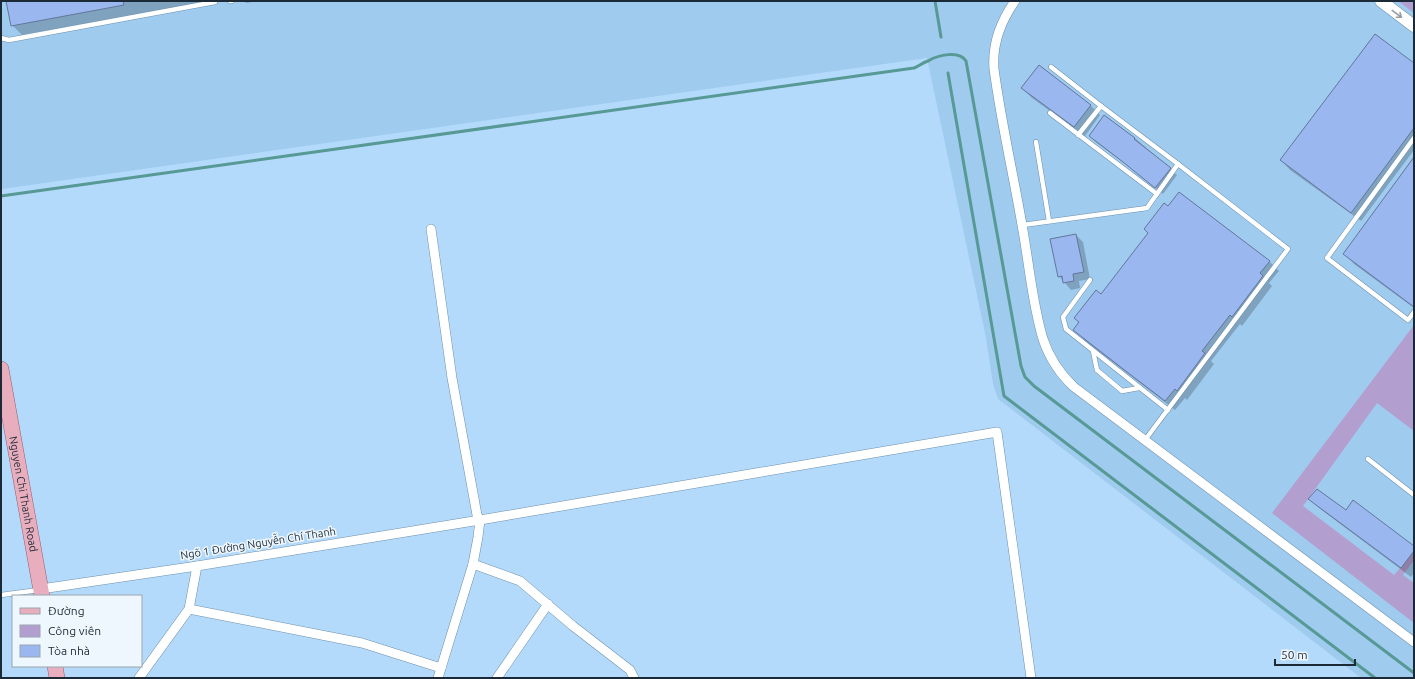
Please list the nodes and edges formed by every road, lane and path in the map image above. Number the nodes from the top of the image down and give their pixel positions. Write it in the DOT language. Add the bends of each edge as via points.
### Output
graph roads {
  1 [pos="215,1"];
  2 [pos="1015,1"];
  3 [pos="1381,1"];
  4 [pos="1414,26"];
  5 [pos="1,38"];
  6 [pos="1051,67"];
  7 [pos="1102,106"];
  8 [pos="1050,113"];
  9 [pos="1078,135"];
  10 [pos="1414,138"];
  11 [pos="1036,142"];
  12 [pos="1178,164"];
  13 [pos="1157,194"];
  14 [pos="1050,222"];
  15 [pos="1022,225"];
  16 [pos="431,229"];
  17 [pos="1090,280"];
  18 [pos="1414,312"];
  19 [pos="1093,351"];
  20 [pos="1,369"];
  21 [pos="1139,388"];
  22 [pos="1168,410"];
  23 [pos="1145,440"];
  24 [pos="1368,459"];
  25 [pos="1414,495"];
  26 [pos="478,514"];
  27 [pos="473,564"];
  28 [pos="197,566"];
  29 [pos="41,593"];
  30 [pos="1,595"];
  31 [pos="548,604"];
  32 [pos="189,609"];
  33 [pos="1414,642"];
  34 [pos="55,667"];
  35 [pos="441,668"];
  36 [pos="58,678"];
  37 [pos="139,678"];
  38 [pos="438,678"];
  39 [pos="497,678"];
  40 [pos="634,678"];
  41 [pos="1031,678"];
  1 -- 5 [label="lane" via="9,40"];
  2 -- 15 [label="street" via="998,33 993,60"];
  3 -- 4 [label="street, one-way"];
  6 -- 7 [label="lane"];
  7 -- 9 [label="lane"];
  7 -- 12 [label="lane"];
  8 -- 9 [label="lane"];
  9 -- 13 [label="lane"];
  10 -- 18 [label="lane" via="1327,258 1408,320"];
  11 -- 14 [label="lane"];
  12 -- 13 [label="lane"];
  12 -- 22 [label="lane" via="1288,249"];
  13 -- 14 [label="lane" via="1147,208"];
  14 -- 15 [label="lane"];
  15 -- 23 [label="street" via="1038,316 1047,350 1070,383"];
  16 -- 26 [label="street" via="452,378"];
  17 -- 19 [label="lane" via="1063,317 1066,329"];
  19 -- 21 [label="lane"];
  19 -- 21 [label="lane" via="1097,370 1122,391"];
  20 -- 29 [label="main road, Nguyen Chi Thanh Road" via="8,424"];
  21 -- 22 [label="lane"];
  22 -- 23 [label="lane"];
  23 -- 33 [label="street"];
  24 -- 25 [label="lane"];
  26 -- 27 [label="street" via="478,537"];
  26 -- 28 [label="street, Ngõ 1 Đường Nguyễn Chí Thanh"];
  26 -- 41 [label="street, Ngõ 1 Đường Nguyễn Chí Thanh" via="997,432"];
  27 -- 31 [label="street" via="520,581"];
  27 -- 35 [label="street"];
  28 -- 29 [label="street, Ngõ 1 Đường Nguyễn Chí Thanh"];
  28 -- 32 [label="street"];
  29 -- 30 [label="lane"];
  31 -- 39 [label="street"];
  31 -- 40 [label="street" via="630,670"];
  32 -- 35 [label="street" via="366,644"];
  32 -- 37 [label="street"];
  34 -- 36 [label="main road"];
  35 -- 38 [label="street"];
}
